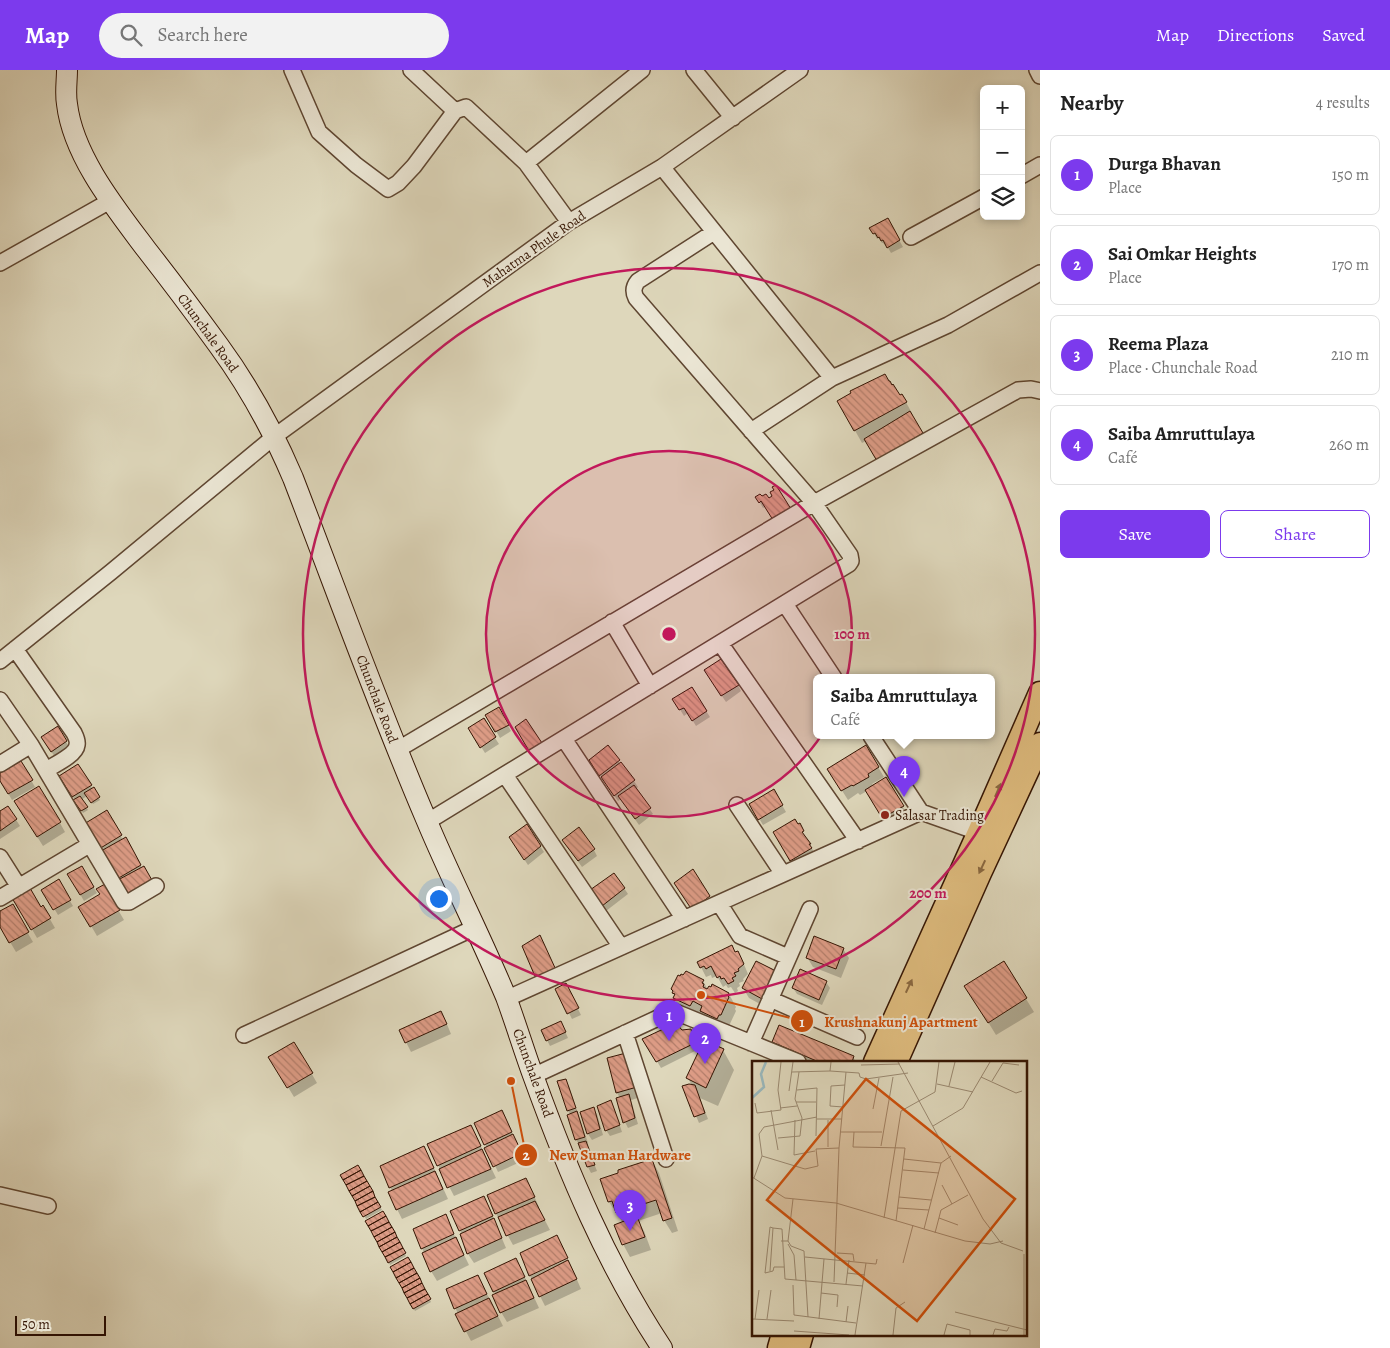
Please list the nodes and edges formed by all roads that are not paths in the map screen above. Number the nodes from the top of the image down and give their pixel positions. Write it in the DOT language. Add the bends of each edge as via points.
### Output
graph roads {
  1 [pos="67,70"];
  2 [pos="292,70"];
  3 [pos="410,70"];
  4 [pos="642,70"];
  5 [pos="694,70"];
  6 [pos="1038,70"];
  7 [pos="797,71"];
  8 [pos="1040,76"];
  9 [pos="455,111"];
  10 [pos="733,118"];
  11 [pos="526,163"];
  12 [pos="1040,165"];
  13 [pos="662,167"];
  14 [pos="1023,175"];
  15 [pos="980,199"];
  16 [pos="110,201"];
  17 [pos="569,222"];
  18 [pos="714,232"];
  19 [pos="911,237"];
  20 [pos="0,263"];
  21 [pos="1040,273"];
  22 [pos="832,378"];
  23 [pos="1040,391"];
  24 [pos="751,431"];
  25 [pos="275,436"];
  26 [pos="814,503"];
  27 [pos="785,604"];
  28 [pos="612,622"];
  29 [pos="720,643"];
  30 [pos="15,649"];
  31 [pos="0,661"];
  32 [pos="831,674"];
  33 [pos="650,686"];
  34 [pos="1040,693"];
  35 [pos="0,700"];
  36 [pos="564,739"];
  37 [pos="873,739"];
  38 [pos="1040,744"];
  39 [pos="31,745"];
  40 [pos="397,750"];
  41 [pos="0,764"];
  42 [pos="46,770"];
  43 [pos="505,775"];
  44 [pos="737,805"];
  45 [pos="921,812"];
  46 [pos="427,822"];
  47 [pos="988,835"];
  48 [pos="858,841"];
  49 [pos="89,845"];
  50 [pos="0,857"];
  51 [pos="783,874"];
  52 [pos="156,886"];
  53 [pos="19,887"];
  54 [pos="0,898"];
  55 [pos="718,903"];
  56 [pos="810,908"];
  57 [pos="684,919"];
  58 [pos="476,927"];
  59 [pos="620,948"];
  60 [pos="788,957"];
  61 [pos="506,999"];
  62 [pos="770,999"];
  63 [pos="625,1033"];
  64 [pos="244,1035"];
  65 [pos="857,1037"];
  66 [pos="751,1044"];
  67 [pos="795,1061"];
  68 [pos="875,1061"];
  69 [pos="896,1061"];
  70 [pos="533,1076"];
  71 [pos="666,1159"];
  72 [pos="0,1195"];
  73 [pos="48,1206"];
  74 [pos="662,1348"];
  1 -- 16 [label="street, Chunchale Road" via="67,104 75,135"];
  2 -- 9 [label="street" via="319,132 388,189 414,166"];
  3 -- 9 [label="street"];
  4 -- 11 [label="street"];
  5 -- 10 [label="street"];
  6 -- 8 [label="street"];
  7 -- 10 [label="street, Mahatma Phule Road"];
  9 -- 11 [label="street" via="466,107"];
  10 -- 13 [label="street, Mahatma Phule Road"];
  11 -- 17 [label="street"];
  12 -- 14 [label="street"];
  13 -- 17 [label="street, Mahatma Phule Road"];
  13 -- 18 [label="street"];
  15 -- 19 [label="street"];
  16 -- 20 [label="street"];
  16 -- 25 [label="street, Chunchale Road" via="220,347"];
  17 -- 25 [label="street, Mahatma Phule Road"];
  18 -- 22 [label="street"];
  18 -- 24 [label="street" via="635,284 634,293"];
  21 -- 22 [label="street" via="948,325"];
  22 -- 24 [label="street"];
  23 -- 26 [label="street" via="1018,390"];
  24 -- 26 [label="street"];
  25 -- 30 [label="street, Mahatma Phule Road"];
  25 -- 40 [label="street, Chunchale Road"];
  26 -- 27 [label="street" via="851,561"];
  26 -- 28 [label="street"];
  27 -- 29 [label="street"];
  27 -- 32 [label="street"];
  28 -- 33 [label="street"];
  28 -- 40 [label="street"];
  29 -- 33 [label="street"];
  29 -- 48 [label="street"];
  30 -- 31 [label="street, Mahatma Phule Road"];
  30 -- 42 [label="street" via="77,740 74,752"];
  33 -- 36 [label="street"];
  47 -- 34 [label="main road, one-way"];
  35 -- 39 [label="street"];
  36 -- 43 [label="street"];
  36 -- 57 [label="street"];
  37 -- 45 [label="street"];
  38 -- 47 [label="main road"];
  39 -- 41 [label="street"];
  39 -- 42 [label="street"];
  40 -- 46 [label="street, Chunchale Road"];
  42 -- 49 [label="street"];
  43 -- 46 [label="street"];
  43 -- 59 [label="street"];
  44 -- 51 [label="street"];
  45 -- 47 [label="street"];
  45 -- 48 [label="street"];
  46 -- 58 [label="street, Chunchale Road"];
  68 -- 47 [label="main road, one-way"];
  47 -- 69 [label="main road, one-way"];
  48 -- 51 [label="street"];
  49 -- 52 [label="street" via="124,902"];
  49 -- 53 [label="street"];
  50 -- 53 [label="street"];
  51 -- 55 [label="street"];
  53 -- 54 [label="street"];
  55 -- 57 [label="street"];
  55 -- 60 [label="street" via="740,936"];
  56 -- 60 [label="street"];
  57 -- 59 [label="street"];
  58 -- 61 [label="street, Chunchale Road"];
  58 -- 64 [label="street"];
  59 -- 61 [label="street"];
  60 -- 62 [label="street"];
  61 -- 70 [label="street, Chunchale Road"];
  62 -- 65 [label="street"];
  62 -- 66 [label="street"];
  63 -- 66 [label="street" via="673,1011"];
  63 -- 70 [label="street"];
  63 -- 71 [label="street"];
  66 -- 67 [label="street"];
  70 -- 74 [label="street, Chunchale Road" via="601,1240"];
  72 -- 73 [label="street"];
}
